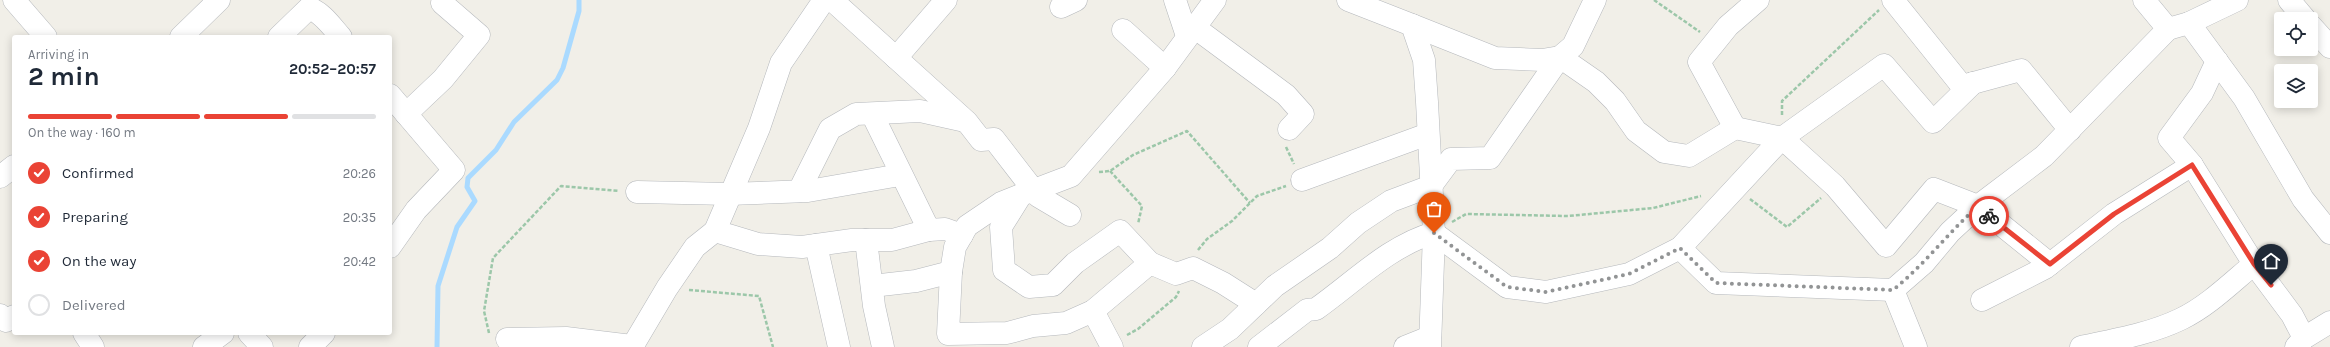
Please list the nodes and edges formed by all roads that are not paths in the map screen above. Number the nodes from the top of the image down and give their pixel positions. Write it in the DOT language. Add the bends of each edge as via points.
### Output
graph roads {
  1 [pos="14,0"];
  2 [pos="219,0"];
  3 [pos="824,0"];
  4 [pos="832,0"];
  5 [pos="946,0"];
  6 [pos="1175,0"];
  7 [pos="1215,0"];
  8 [pos="1348,0"];
  9 [pos="1595,0"];
  10 [pos="1758,0"];
  11 [pos="2144,0"];
  12 [pos="2237,0"];
  13 [pos="2289,0"];
  14 [pos="442,1"];
  15 [pos="1889,2"];
  16 [pos="2299,12"];
  17 [pos="2189,23"];
  18 [pos="1412,25"];
  19 [pos="2168,29"];
  20 [pos="1123,30"];
  21 [pos="1191,31"];
  22 [pos="2318,34"];
  23 [pos="44,35"];
  24 [pos="183,35"];
  25 [pos="281,35"];
  26 [pos="339,35"];
  27 [pos="2330,47"];
  28 [pos="1560,57"];
  29 [pos="896,58"];
  30 [pos="2217,61"];
  31 [pos="1165,68"];
  32 [pos="1973,83"];
  33 [pos="392,97"];
  34 [pos="406,114"];
  35 [pos="872,114"];
  36 [pos="967,122"];
  37 [pos="1735,128"];
  38 [pos="1289,129"];
  39 [pos="2070,130"];
  40 [pos="1428,134"];
  41 [pos="1782,138"];
  42 [pos="2192,165"];
  43 [pos="12,168"];
  44 [pos="900,175"];
  45 [pos="0,177"];
  46 [pos="1302,180"];
  47 [pos="1431,186"];
  48 [pos="799,191"];
  49 [pos="637,192"];
  50 [pos="1028,193"];
  51 [pos="729,194"];
  52 [pos="1978,206"];
  53 [pos="1070,215"];
  54 [pos="929,230"];
  55 [pos="715,231"];
  56 [pos="1434,233"];
  57 [pos="2330,233"];
  58 [pos="962,235"];
  59 [pos="866,240"];
  60 [pos="392,244"];
  61 [pos="816,245"];
  62 [pos="1680,248"];
  63 [pos="1150,263"];
  64 [pos="2050,264"];
  65 [pos="2254,264"];
  66 [pos="951,272"];
  67 [pos="872,286"];
  68 [pos="1893,290"];
  69 [pos="1982,300"];
  70 [pos="1256,304"];
  71 [pos="1093,311"];
  72 [pos="0,315"];
  73 [pos="12,317"];
  74 [pos="2330,322"];
  75 [pos="85,335"];
  76 [pos="220,335"];
  77 [pos="251,335"];
  78 [pos="322,335"];
  79 [pos="498,336"];
  80 [pos="946,338"];
  81 [pos="1230,338"];
  82 [pos="1430,342"];
  83 [pos="2300,343"];
  84 [pos="1111,345"];
  85 [pos="93,347"];
  86 [pos="204,347"];
  87 [pos="262,347"];
  88 [pos="310,347"];
  89 [pos="632,347"];
  90 [pos="839,347"];
  91 [pos="883,347"];
  92 [pos="1203,347"];
  93 [pos="1259,347"];
  94 [pos="1405,347"];
  95 [pos="1916,347"];
  96 [pos="2081,347"];
  1 -- 23 [label="street"];
  2 -- 24 [label="street"];
  3 -- 51 [label="street" via="781,63 759,128"];
  4 -- 29 [label="street"];
  5 -- 29 [label="street"];
  6 -- 21 [label="street"];
  7 -- 21 [label="street"];
  8 -- 18 [label="street"];
  9 -- 28 [label="street" via="1573,46"];
  10 -- 37 [label="street" via="1728,26 1699,62"];
  11 -- 19 [label="street"];
  12 -- 17 [label="street"];
  13 -- 16 [label="street"];
  14 -- 34 [label="street" via="479,35 443,79"];
  15 -- 32 [label="street" via="1962,86"];
  17 -- 19 [label="street"];
  17 -- 30 [label="street"];
  18 -- 28 [label="street" via="1495,58 1542,60"];
  18 -- 40 [label="street" via="1424,60"];
  19 -- 39 [label="street"];
  20 -- 31 [label="street"];
  21 -- 31 [label="street"];
  21 -- 38 [label="street" via="1286,95 1303,114"];
  22 -- 27 [label="street"];
  25 -- 26 [label="street" via="309,8 326,20"];
  28 -- 37 [label="street" via="1596,82 1615,101 1636,131 1664,152 1689,156"];
  28 -- 47 [label="street" via="1490,158 1451,159"];
  29 -- 36 [label="street"];
  30 -- 42 [label="street" via="2202,93 2169,138"];
  30 -- 57 [label="street" via="2244,98 2303,199"];
  31 -- 50 [label="street" via="1071,176"];
  32 -- 39 [label="street" via="2020,70"];
  32 -- 41 [label="street" via="1933,122 1884,65"];
  33 -- 34 [label="street"];
  34 -- 60 [label="street" via="454,170 416,210"];
  35 -- 36 [label="street" via="920,111"];
  35 -- 44 [label="street"];
  35 -- 48 [label="street" via="856,114 830,129"];
  36 -- 50 [label="street" via="981,140 994,139"];
  37 -- 41 [label="street"];
  39 -- 52 [label="street" via="2044,156"];
  40 -- 46 [label="street"];
  40 -- 47 [label="street"];
  41 -- 52 [label="street" via="1834,186 1886,246 1934,189"];
  41 -- 62 [label="street"];
  42 -- 64 [label="street" via="2114,214"];
  42 -- 65 [label="street"];
  43 -- 45 [label="street"];
  44 -- 48 [label="street"];
  44 -- 54 [label="street"];
  47 -- 56 [label="street"];
  47 -- 70 [label="street" via="1391,201 1358,223 1330,248 1276,286"];
  48 -- 51 [label="street"];
  49 -- 51 [label="street"];
  50 -- 53 [label="street"];
  50 -- 58 [label="street" via="1001,203 967,226"];
  50 -- 63 [label="street" via="1001,227 1004,270 1029,287 1053,285 1075,263 1120,231"];
  51 -- 55 [label="street"];
  52 -- 64 [label="street"];
  52 -- 68 [label="street" via="1950,232 1924,263"];
  54 -- 58 [label="street" via="945,229"];
  54 -- 59 [label="street" via="892,240"];
  55 -- 61 [label="street" via="758,244 802,247"];
  55 -- 89 [label="street" via="695,248 667,288"];
  56 -- 62 [label="street" via="1507,287 1546,292 1629,274"];
  56 -- 82 [label="street"];
  56 -- 93 [label="street" via="1416,238 1316,309 1307,310"];
  58 -- 66 [label="street" via="955,247"];
  59 -- 61 [label="street"];
  59 -- 67 [label="street"];
  61 -- 90 [label="street"];
  62 -- 68 [label="street" via="1716,283"];
  63 -- 70 [label="street" via="1176,274 1193,268"];
  63 -- 71 [label="street"];
  64 -- 69 [label="street"];
  65 -- 83 [label="street" via="2292,315"];
  65 -- 96 [label="street" via="2205,305 2181,319 2153,330"];
  66 -- 67 [label="street" via="916,282"];
  66 -- 80 [label="street" via="952,300"];
  67 -- 91 [label="street"];
  68 -- 95 [label="street"];
  70 -- 81 [label="street"];
  71 -- 80 [label="street" via="1066,323 1033,326 1007,333 948,334"];
  71 -- 84 [label="street"];
  72 -- 73 [label="street" via="6,321"];
  74 -- 83 [label="street"];
  75 -- 85 [label="street"];
  76 -- 86 [label="street"];
  77 -- 87 [label="street"];
  78 -- 88 [label="street"];
  79 -- 89 [label="street" via="566,338"];
  81 -- 92 [label="street"];
  82 -- 94 [label="street"];
}
